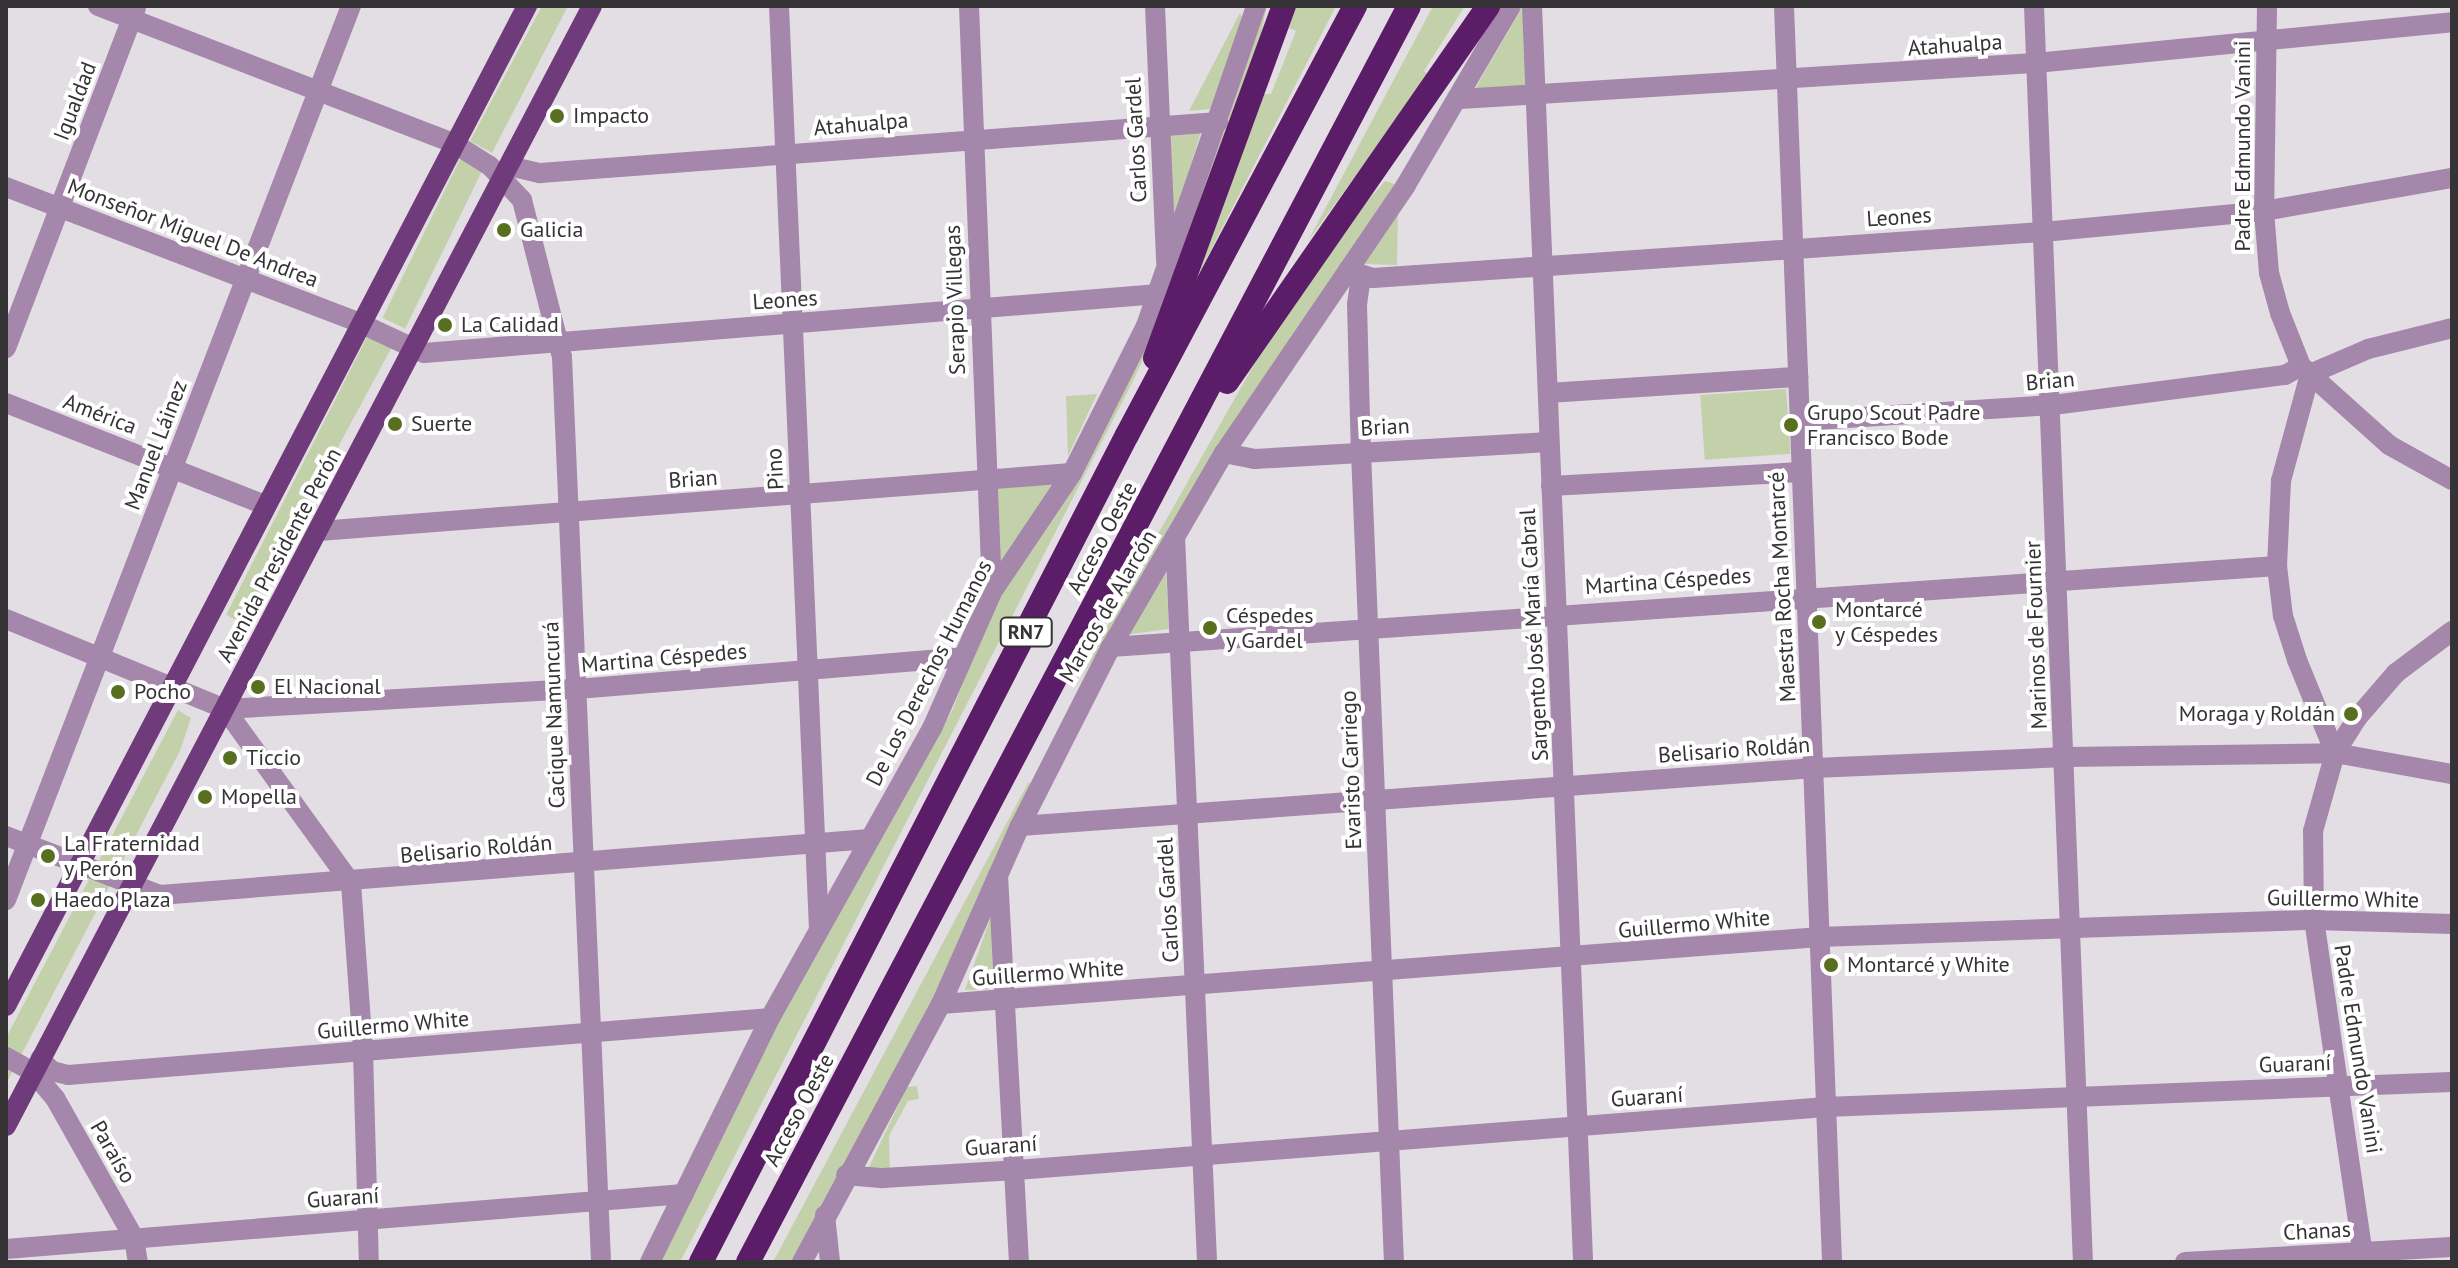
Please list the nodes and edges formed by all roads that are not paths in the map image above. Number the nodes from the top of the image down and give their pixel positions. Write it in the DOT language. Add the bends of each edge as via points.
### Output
graph roads {
  1 [pos="98,6"];
  2 [pos="351,6"];
  3 [pos="527,6"];
  4 [pos="592,6"];
  5 [pos="779,6"];
  6 [pos="969,6"];
  7 [pos="1155,6"];
  8 [pos="1256,6"];
  9 [pos="1284,6"];
  10 [pos="1355,6"];
  11 [pos="1409,6"];
  12 [pos="1488,6"];
  13 [pos="1511,6"];
  14 [pos="1532,6"];
  15 [pos="1784,6"];
  16 [pos="2034,6"];
  17 [pos="2267,6"];
  18 [pos="134,12"];
  19 [pos="2452,22"];
  20 [pos="2266,43"];
  21 [pos="2036,63"];
  22 [pos="1787,82"];
  23 [pos="318,92"];
  24 [pos="1537,96"];
  25 [pos="1460,99"];
  26 [pos="1218,122"];
  27 [pos="1160,126"];
  28 [pos="972,139"];
  29 [pos="455,144"];
  30 [pos="784,154"];
  31 [pos="506,172"];
  32 [pos="2452,178"];
  33 [pos="6,187"];
  34 [pos="60,208"];
  35 [pos="2264,211"];
  36 [pos="2043,232"];
  37 [pos="1794,248"];
  38 [pos="1544,267"];
  39 [pos="1167,273"];
  40 [pos="1355,273"];
  41 [pos="246,279"];
  42 [pos="1159,294"];
  43 [pos="980,310"];
  44 [pos="792,323"];
  45 [pos="362,324"];
  46 [pos="2452,328"];
  47 [pos="560,342"];
  48 [pos="6,348"];
  49 [pos="414,350"];
  50 [pos="2306,370"];
  51 [pos="1798,377"];
  52 [pos="1548,393"];
  53 [pos="6,403"];
  54 [pos="2053,405"];
  55 [pos="1799,421"];
  56 [pos="1127,435"];
  57 [pos="1549,442"];
  58 [pos="1361,452"];
  59 [pos="1224,453"];
  60 [pos="1174,456"];
  61 [pos="173,469"];
  62 [pos="1801,472"];
  63 [pos="1072,473"];
  64 [pos="987,479"];
  65 [pos="2452,480"];
  66 [pos="1551,486"];
  67 [pos="800,495"];
  68 [pos="265,505"];
  69 [pos="570,512"];
  70 [pos="319,531"];
  71 [pos="1175,537"];
  72 [pos="2277,566"];
  73 [pos="2058,579"];
  74 [pos="992,592"];
  75 [pos="1809,595"];
  76 [pos="1558,613"];
  77 [pos="6,619"];
  78 [pos="1370,628"];
  79 [pos="2452,631"];
  80 [pos="1182,642"];
  81 [pos="1111,647"];
  82 [pos="102,656"];
  83 [pos="963,657"];
  84 [pos="808,670"];
  85 [pos="170,683"];
  86 [pos="577,689"];
  87 [pos="225,709"];
  88 [pos="2335,753"];
  89 [pos="2065,757"];
  90 [pos="1815,768"];
  91 [pos="2452,774"];
  92 [pos="1566,787"];
  93 [pos="1376,802"];
  94 [pos="1188,816"];
  95 [pos="1020,826"];
  96 [pos="6,836"];
  97 [pos="870,839"];
  98 [pos="28,845"];
  99 [pos="815,846"];
  100 [pos="585,864"];
  101 [pos="84,867"];
  102 [pos="998,875"];
  103 [pos="351,883"];
  104 [pos="132,887"];
  105 [pos="6,900"];
  106 [pos="2314,920"];
  107 [pos="2452,924"];
  108 [pos="2070,927"];
  109 [pos="819,929"];
  110 [pos="1819,937"];
  111 [pos="1570,958"];
  112 [pos="1383,973"];
  113 [pos="1197,986"];
  114 [pos="1009,1000"];
  115 [pos="941,1004"];
  116 [pos="6,1006"];
  117 [pos="770,1018"];
  118 [pos="590,1032"];
  119 [pos="363,1052"];
  120 [pos="6,1057"];
  121 [pos="37,1066"];
  122 [pos="68,1075"];
  123 [pos="2452,1082"];
  124 [pos="2339,1087"];
  125 [pos="2076,1095"];
  126 [pos="55,1098"];
  127 [pos="1826,1107"];
  128 [pos="6,1126"];
  129 [pos="1579,1126"];
  130 [pos="1389,1140"];
  131 [pos="1203,1156"];
  132 [pos="1016,1170"];
  133 [pos="846,1175"];
  134 [pos="684,1194"];
  135 [pos="596,1205"];
  136 [pos="825,1215"];
  137 [pos="367,1221"];
  138 [pos="134,1238"];
  139 [pos="2452,1247"];
  140 [pos="6,1249"];
  141 [pos="2364,1258"];
  142 [pos="138,1262"];
  143 [pos="369,1262"];
  144 [pos="601,1262"];
  145 [pos="650,1262"];
  146 [pos="701,1262"];
  147 [pos="748,1262"];
  148 [pos="802,1262"];
  149 [pos="830,1262"];
  150 [pos="1019,1262"];
  151 [pos="1207,1262"];
  152 [pos="1394,1262"];
  153 [pos="1583,1262"];
  154 [pos="1832,1262"];
  155 [pos="2083,1262"];
  156 [pos="2185,1262"];
  1 -- 18 [label="street"];
  2 -- 23 [label="street, Manuel Láinez"];
  3 -- 29 [label="main road, Avenida Presidente Perón"];
  4 -- 31 [label="main road, Avenida Presidente Perón"];
  5 -- 30 [label="street, Pino"];
  6 -- 28 [label="street, Serapio Villegas"];
  7 -- 27 [label="street, Carlos Gardel"];
  8 -- 26 [label="street, De Los Derechos Humanos"];
  9 -- 56 [label="highway"];
  10 -- 56 [label="highway, Acceso Oeste / RN7"];
  11 -- 60 [label="highway, Acceso Oeste / RN7"];
  12 -- 60 [label="highway"];
  13 -- 25 [label="street, Marcos de Alarcón"];
  14 -- 24 [label="street, Sargento José María Cabral"];
  15 -- 22 [label="street, Maestra Rocha Montarcé"];
  16 -- 21 [label="street, Marinos de Fournier"];
  17 -- 20 [label="street, Padre Edmundo Vanini"];
  18 -- 23 [label="street"];
  18 -- 34 [label="street, Igualdad"];
  19 -- 20 [label="street, Atahualpa"];
  20 -- 21 [label="street, Atahualpa"];
  20 -- 35 [label="street, Padre Edmundo Vanini"];
  21 -- 22 [label="street, Atahualpa"];
  21 -- 36 [label="street, Marinos de Fournier"];
  22 -- 24 [label="street, Atahualpa"];
  22 -- 37 [label="street, Maestra Rocha Montarcé"];
  23 -- 29 [label="street"];
  23 -- 41 [label="street, Manuel Láinez"];
  24 -- 25 [label="street, Atahualpa"];
  24 -- 38 [label="street, Sargento José María Cabral"];
  25 -- 40 [label="street, Marcos de Alarcón"];
  26 -- 27 [label="street, Atahualpa"];
  26 -- 39 [label="street, De Los Derechos Humanos"];
  27 -- 28 [label="street, Atahualpa"];
  27 -- 39 [label="street, Carlos Gardel"];
  28 -- 30 [label="street, Atahualpa"];
  28 -- 43 [label="street, Serapio Villegas"];
  29 -- 31 [label="street"];
  29 -- 45 [label="main road, Avenida Presidente Perón"];
  30 -- 31 [label="street, Atahualpa"];
  30 -- 44 [label="street, Pino"];
  31 -- 47 [label="street, Cacique Namuncurá" via="522,200"];
  31 -- 49 [label="main road, Avenida Presidente Perón"];
  32 -- 35 [label="street, Leones"];
  33 -- 34 [label="street, Monseñor Miguel De Andrea"];
  34 -- 41 [label="street, Monseñor Miguel De Andrea"];
  34 -- 48 [label="street, Igualdad"];
  35 -- 36 [label="street, Leones"];
  35 -- 50 [label="street, Padre Edmundo Vanini" via="2269,273"];
  36 -- 37 [label="street, Leones"];
  36 -- 54 [label="street, Marinos de Fournier"];
  37 -- 38 [label="street, Leones"];
  37 -- 51 [label="street, Maestra Rocha Montarcé"];
  38 -- 40 [label="street, Leones"];
  38 -- 52 [label="street, Sargento José María Cabral"];
  39 -- 42 [label="street, De Los Derechos Humanos"];
  40 -- 58 [label="street, Evaristo Carriego"];
  40 -- 59 [label="street, Marcos de Alarcón"];
  41 -- 45 [label="street, Monseñor Miguel De Andrea"];
  41 -- 61 [label="street, Manuel Láinez"];
  42 -- 43 [label="street, Leones"];
  42 -- 63 [label="street, De Los Derechos Humanos"];
  43 -- 44 [label="street, Leones"];
  43 -- 64 [label="street, Serapio Villegas"];
  44 -- 47 [label="street, Leones"];
  44 -- 67 [label="street, Pino"];
  45 -- 49 [label="street, Monseñor Miguel De Andrea"];
  45 -- 68 [label="main road, Avenida Presidente Perón"];
  46 -- 50 [label="street, Brian"];
  47 -- 49 [label="street, Leones"];
  47 -- 69 [label="street, Cacique Namuncurá"];
  49 -- 70 [label="main road, Avenida Presidente Perón"];
  50 -- 54 [label="street, Brian"];
  50 -- 65 [label="street" via="2389,445"];
  50 -- 72 [label="street" via="2283,470"];
  51 -- 52 [label="street"];
  51 -- 55 [label="street, Maestra Rocha Montarcé"];
  52 -- 57 [label="street, Sargento José María Cabral"];
  53 -- 61 [label="street, América"];
  54 -- 55 [label="street, Brian"];
  54 -- 73 [label="street, Marinos de Fournier"];
  55 -- 62 [label="street, Maestra Rocha Montarcé"];
  56 -- 146 [label="highway, Acceso Oeste / RN7"];
  57 -- 58 [label="street, Brian"];
  57 -- 66 [label="street, Sargento José María Cabral"];
  58 -- 59 [label="street, Brian" via="1255,459"];
  58 -- 78 [label="street, Evaristo Carriego"];
  59 -- 71 [label="street, Marcos de Alarcón"];
  60 -- 147 [label="highway, Acceso Oeste / RN7"];
  61 -- 68 [label="street, América"];
  61 -- 82 [label="street, Manuel Láinez"];
  62 -- 66 [label="street"];
  62 -- 75 [label="street, Maestra Rocha Montarcé"];
  63 -- 64 [label="street, Brian"];
  63 -- 74 [label="street, De Los Derechos Humanos"];
  64 -- 67 [label="street, Brian"];
  64 -- 74 [label="street, Serapio Villegas"];
  66 -- 76 [label="street, Sargento José María Cabral"];
  67 -- 69 [label="street, Brian"];
  67 -- 84 [label="street, Pino"];
  68 -- 85 [label="main road, Avenida Presidente Perón"];
  69 -- 70 [label="street, Brian"];
  69 -- 86 [label="street, Cacique Namuncurá"];
  70 -- 87 [label="main road, Avenida Presidente Perón"];
  71 -- 80 [label="street, Carlos Gardel"];
  71 -- 81 [label="street, Marcos de Alarcón"];
  72 -- 73 [label="street, Martina Céspedes"];
  72 -- 88 [label="street" via="2294,649"];
  73 -- 75 [label="street, Martina Céspedes"];
  73 -- 89 [label="street, Marinos de Fournier"];
  74 -- 83 [label="street, De Los Derechos Humanos"];
  75 -- 76 [label="street, Martina Céspedes"];
  75 -- 90 [label="street, Maestra Rocha Montarcé"];
  76 -- 78 [label="street, Martina Céspedes"];
  76 -- 92 [label="street, Sargento José María Cabral"];
  77 -- 82 [label="street"];
  78 -- 80 [label="street, Martina Céspedes"];
  78 -- 93 [label="street, Evaristo Carriego"];
  79 -- 88 [label="street, Padre Edmundo Vanini" via="2383,685"];
  80 -- 81 [label="street, Martina Céspedes"];
  80 -- 94 [label="street, Carlos Gardel"];
  81 -- 95 [label="street, Marcos de Alarcón"];
  82 -- 85 [label="street"];
  82 -- 98 [label="street, Manuel Láinez"];
  83 -- 84 [label="street, Martina Céspedes"];
  83 -- 97 [label="street, De Los Derechos Humanos" via="933,726"];
  84 -- 86 [label="street, Martina Céspedes"];
  84 -- 99 [label="street, Pino"];
  85 -- 87 [label="street"];
  85 -- 101 [label="main road, Avenida Presidente Perón"];
  86 -- 87 [label="street, Martina Céspedes"];
  86 -- 100 [label="street, Cacique Namuncurá"];
  87 -- 103 [label="street"];
  87 -- 104 [label="main road, Avenida Presidente Perón"];
  88 -- 89 [label="street, Belisario Roldán"];
  88 -- 91 [label="street, Belisario Roldán"];
  88 -- 106 [label="street, Padre Edmundo Vanini" via="2313,831"];
  89 -- 90 [label="street, Belisario Roldán"];
  89 -- 108 [label="street, Marinos de Fournier"];
  90 -- 92 [label="street, Belisario Roldán"];
  90 -- 110 [label="street, Maestra Rocha Montarcé"];
  92 -- 93 [label="street, Belisario Roldán"];
  92 -- 111 [label="street, Sargento José María Cabral"];
  93 -- 94 [label="street, Belisario Roldán"];
  93 -- 112 [label="street, Evaristo Carriego"];
  94 -- 95 [label="street, Belisario Roldán"];
  94 -- 113 [label="street, Carlos Gardel"];
  95 -- 102 [label="street, Marcos de Alarcón"];
  96 -- 98 [label="street, Belisario Roldán"];
  97 -- 99 [label="street, Belisario Roldán"];
  97 -- 109 [label="street, De Los Derechos Humanos"];
  98 -- 101 [label="street, Belisario Roldán"];
  98 -- 105 [label="street, Manuel Láinez"];
  99 -- 100 [label="street, Belisario Roldán"];
  99 -- 109 [label="street, Pino"];
  100 -- 103 [label="street, Belisario Roldán"];
  100 -- 118 [label="street, Cacique Namuncurá"];
  101 -- 104 [label="street, Belisario Roldán"];
  101 -- 116 [label="main road, Avenida Presidente Perón"];
  102 -- 114 [label="street"];
  102 -- 115 [label="street, Marcos de Alarcón"];
  103 -- 104 [label="street, Belisario Roldán" via="160,895"];
  103 -- 119 [label="street"];
  104 -- 121 [label="main road, Avenida Presidente Perón"];
  106 -- 107 [label="street, Guillermo White"];
  106 -- 108 [label="street, Guillermo White"];
  106 -- 124 [label="street, Padre Edmundo Vanini"];
  108 -- 110 [label="street, Guillermo White"];
  108 -- 125 [label="street, Marinos de Fournier"];
  109 -- 117 [label="street, De Los Derechos Humanos"];
  110 -- 111 [label="street, Guillermo White"];
  110 -- 127 [label="street, Maestra Rocha Montarcé"];
  111 -- 112 [label="street, Guillermo White"];
  111 -- 129 [label="street, Sargento José María Cabral"];
  112 -- 113 [label="street, Guillermo White"];
  112 -- 130 [label="street, Evaristo Carriego"];
  113 -- 114 [label="street, Guillermo White"];
  113 -- 131 [label="street, Carlos Gardel"];
  114 -- 115 [label="street, Guillermo White"];
  114 -- 132 [label="street"];
  115 -- 133 [label="street, Marcos de Alarcón"];
  117 -- 118 [label="street, Guillermo White"];
  117 -- 134 [label="street, De Los Derechos Humanos"];
  118 -- 119 [label="street, Guillermo White"];
  118 -- 135 [label="street, Cacique Namuncurá"];
  119 -- 122 [label="street, Guillermo White"];
  119 -- 137 [label="street"];
  120 -- 121 [label="street"];
  121 -- 122 [label="street"];
  121 -- 126 [label="street, Paraíso"];
  121 -- 128 [label="main road, Avenida Presidente Perón"];
  122 -- 126 [label="street"];
  123 -- 124 [label="street, Guaraní"];
  124 -- 125 [label="street, Guaraní"];
  124 -- 141 [label="street, Padre Edmundo Vanini"];
  125 -- 127 [label="street, Guaraní"];
  125 -- 155 [label="street, Marinos de Fournier"];
  126 -- 138 [label="street, Paraíso"];
  127 -- 129 [label="street, Guaraní"];
  127 -- 154 [label="street, Maestra Rocha Montarcé"];
  129 -- 130 [label="street, Guaraní"];
  129 -- 153 [label="street, Sargento José María Cabral"];
  130 -- 131 [label="street, Guaraní"];
  130 -- 152 [label="street, Evaristo Carriego"];
  131 -- 132 [label="street, Guaraní"];
  131 -- 151 [label="street, Carlos Gardel"];
  132 -- 133 [label="street, Guaraní" via="883,1178"];
  132 -- 150 [label="street"];
  133 -- 136 [label="street, Marcos de Alarcón"];
  134 -- 135 [label="street, Guaraní"];
  134 -- 145 [label="street, De Los Derechos Humanos"];
  135 -- 137 [label="street, Guaraní"];
  135 -- 144 [label="street, Cacique Namuncurá"];
  136 -- 148 [label="street, Marcos de Alarcón"];
  136 -- 149 [label="street"];
  137 -- 138 [label="street, Guaraní"];
  137 -- 143 [label="street"];
  138 -- 140 [label="street, Guaraní"];
  138 -- 142 [label="street, Paraíso"];
  139 -- 141 [label="street, Chanas"];
  141 -- 156 [label="street, Chanas"];
}
